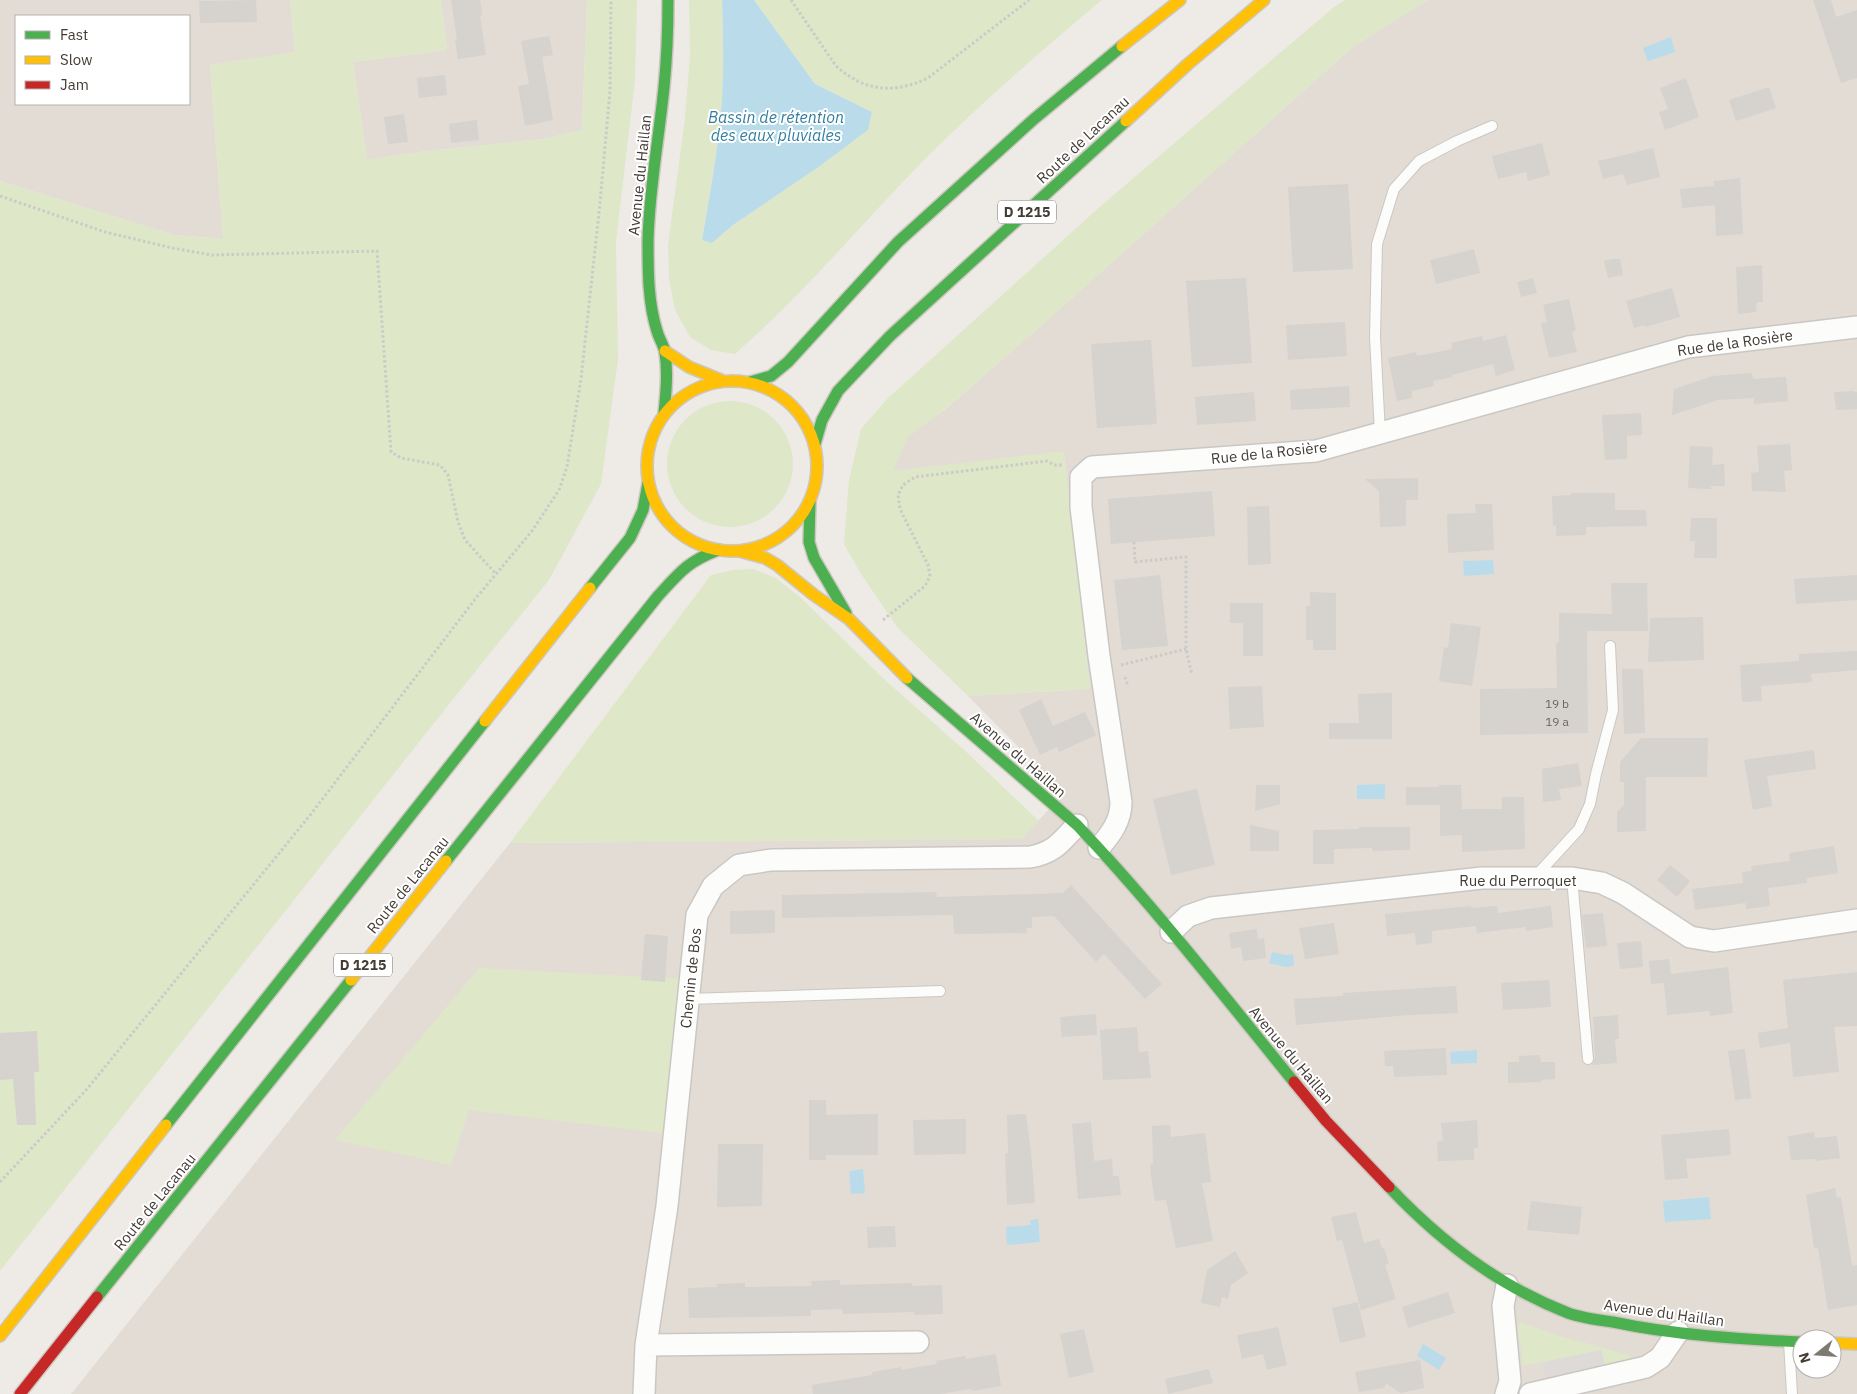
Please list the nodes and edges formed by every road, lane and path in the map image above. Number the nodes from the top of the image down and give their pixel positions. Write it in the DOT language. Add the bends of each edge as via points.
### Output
graph roads {
  1 [pos="611,0"];
  2 [pos="668,0"];
  3 [pos="791,0"];
  4 [pos="1029,0"];
  5 [pos="1180,0"];
  6 [pos="1264,0"];
  7 [pos="1492,126"];
  8 [pos="0,196"];
  9 [pos="1857,327"];
  10 [pos="665,350"];
  11 [pos="721,380"];
  12 [pos="750,382"];
  13 [pos="664,413"];
  14 [pos="1380,434"];
  15 [pos="815,444"];
  16 [pos="1080,477"];
  17 [pos="648,483"];
  18 [pos="810,502"];
  19 [pos="1134,542"];
  20 [pos="718,550"];
  21 [pos="739,551"];
  22 [pos="496,574"];
  23 [pos="850,619"];
  24 [pos="866,636"];
  25 [pos="1610,646"];
  26 [pos="1186,649"];
  27 [pos="1192,675"];
  28 [pos="1128,687"];
  29 [pos="1077,826"];
  30 [pos="1099,848"];
  31 [pos="1534,878"];
  32 [pos="1572,878"];
  33 [pos="1857,920"];
  34 [pos="1171,932"];
  35 [pos="940,991"];
  36 [pos="689,999"];
  37 [pos="1588,1059"];
  38 [pos="0,1182"];
  39 [pos="1507,1284"];
  40 [pos="1678,1332"];
  41 [pos="0,1336"];
  42 [pos="1789,1341"];
  43 [pos="1792,1341"];
  44 [pos="918,1342"];
  45 [pos="1842,1343"];
  46 [pos="646,1344"];
  47 [pos="1857,1344"];
  48 [pos="20,1394"];
  49 [pos="644,1394"];
  50 [pos="1506,1394"];
  51 [pos="1530,1394"];
  52 [pos="1792,1394"];
  1 -- 22 [label="path" via="610,91 601,193 568,467 549,506"];
  2 -- 10 [label="main road, Avenue du Haillan" via="664,88 648,239 648,277 653,314"];
  3 -- 4 [label="path" via="836,66 845,74 858,82 894,89 928,78"];
  5 -- 12 [label="main road" via="1034,119 898,242 788,362 770,376"];
  6 -- 15 [label="main road, Route de Lacanau / D 1215" via="1188,64 890,336 838,391 822,420"];
  7 -- 14 [label="lane" via="1419,161 1394,189 1377,244 1375,337"];
  8 -- 22 [label="path" via="105,232 212,255 378,251 391,452 401,458 440,465 448,474 465,540"];
  9 -- 14 [label="street, Rue de la Rosière" via="1688,348"];
  10 -- 11 [label="main road" via="689,367"];
  10 -- 13 [label="main road, Avenue du Haillan"];
  11 -- 12 [label="main road"];
  11 -- 13 [label="main road" via="700,386 680,397"];
  12 -- 15 [label="main road" via="772,390 791,404 806,422"];
  13 -- 17 [label="main road" via="652,434 647,458"];
  14 -- 16 [label="street, Rue de la Rosière" via="1316,451 1092,467"];
  15 -- 18 [label="main road" via="817,473"];
  16 -- 24 [label="path" via="1066,465 1047,461 915,477 903,485 898,495 900,509 928,565 930,576 925,586"];
  16 -- 30 [label="street" via="1099,656 1121,802 1121,813 1114,830"];
  17 -- 20 [label="main road" via="657,507 673,527 694,542"];
  17 -- 41 [label="main road" via="643,510 630,538"];
  18 -- 21 [label="main road" via="798,521 781,536 761,546"];
  18 -- 23 [label="main road, Avenue du Haillan" via="809,542 814,558"];
  19 -- 26 [label="path" via="1135,562 1186,557"];
  20 -- 21 [label="main road"];
  20 -- 48 [label="main road, Route de Lacanau / D 1215" via="696,558 658,596"];
  21 -- 23 [label="main road, Avenue du Haillan" via="777,564"];
  22 -- 38 [label="path" via="311,814 87,1090"];
  23 -- 24 [label="main road, Avenue du Haillan"];
  24 -- 29 [label="main road, Avenue du Haillan" via="912,682"];
  25 -- 31 [label="lane" via="1613,710 1590,804 1579,829"];
  26 -- 27 [label="path"];
  26 -- 28 [label="path" via="1120,665"];
  29 -- 30 [label="main road, Avenue du Haillan"];
  29 -- 36 [label="street, Chemin de Bos" via="1056,848 1030,857 771,860 739,865 713,886 697,915"];
  30 -- 34 [label="main road, Avenue du Haillan"];
  31 -- 32 [label="street, Rue du Perroquet"];
  31 -- 34 [label="street, Rue du Perroquet" via="1482,878 1210,908 1188,916"];
  32 -- 33 [label="street, Rue du Perroquet" via="1602,884 1623,893 1690,938 1714,941"];
  32 -- 37 [label="lane"];
  34 -- 39 [label="main road, Avenue du Haillan" via="1326,1121 1372,1171 1436,1234"];
  35 -- 36 [label="lane"];
  36 -- 46 [label="street, Chemin de Bos" via="667,1206"];
  39 -- 40 [label="main road, Avenue du Haillan" via="1570,1314 1636,1328"];
  39 -- 50 [label="street" via="1503,1306 1510,1381"];
  40 -- 42 [label="main road, Avenue du Haillan"];
  40 -- 51 [label="street" via="1660,1358 1646,1367"];
  42 -- 43 [label="main road, Avenue du Haillan"];
  42 -- 52 [label="lane"];
  44 -- 46 [label="street"];
  45 -- 47 [label="main road"];
  46 -- 49 [label="street, Chemin de Bos"];
}
